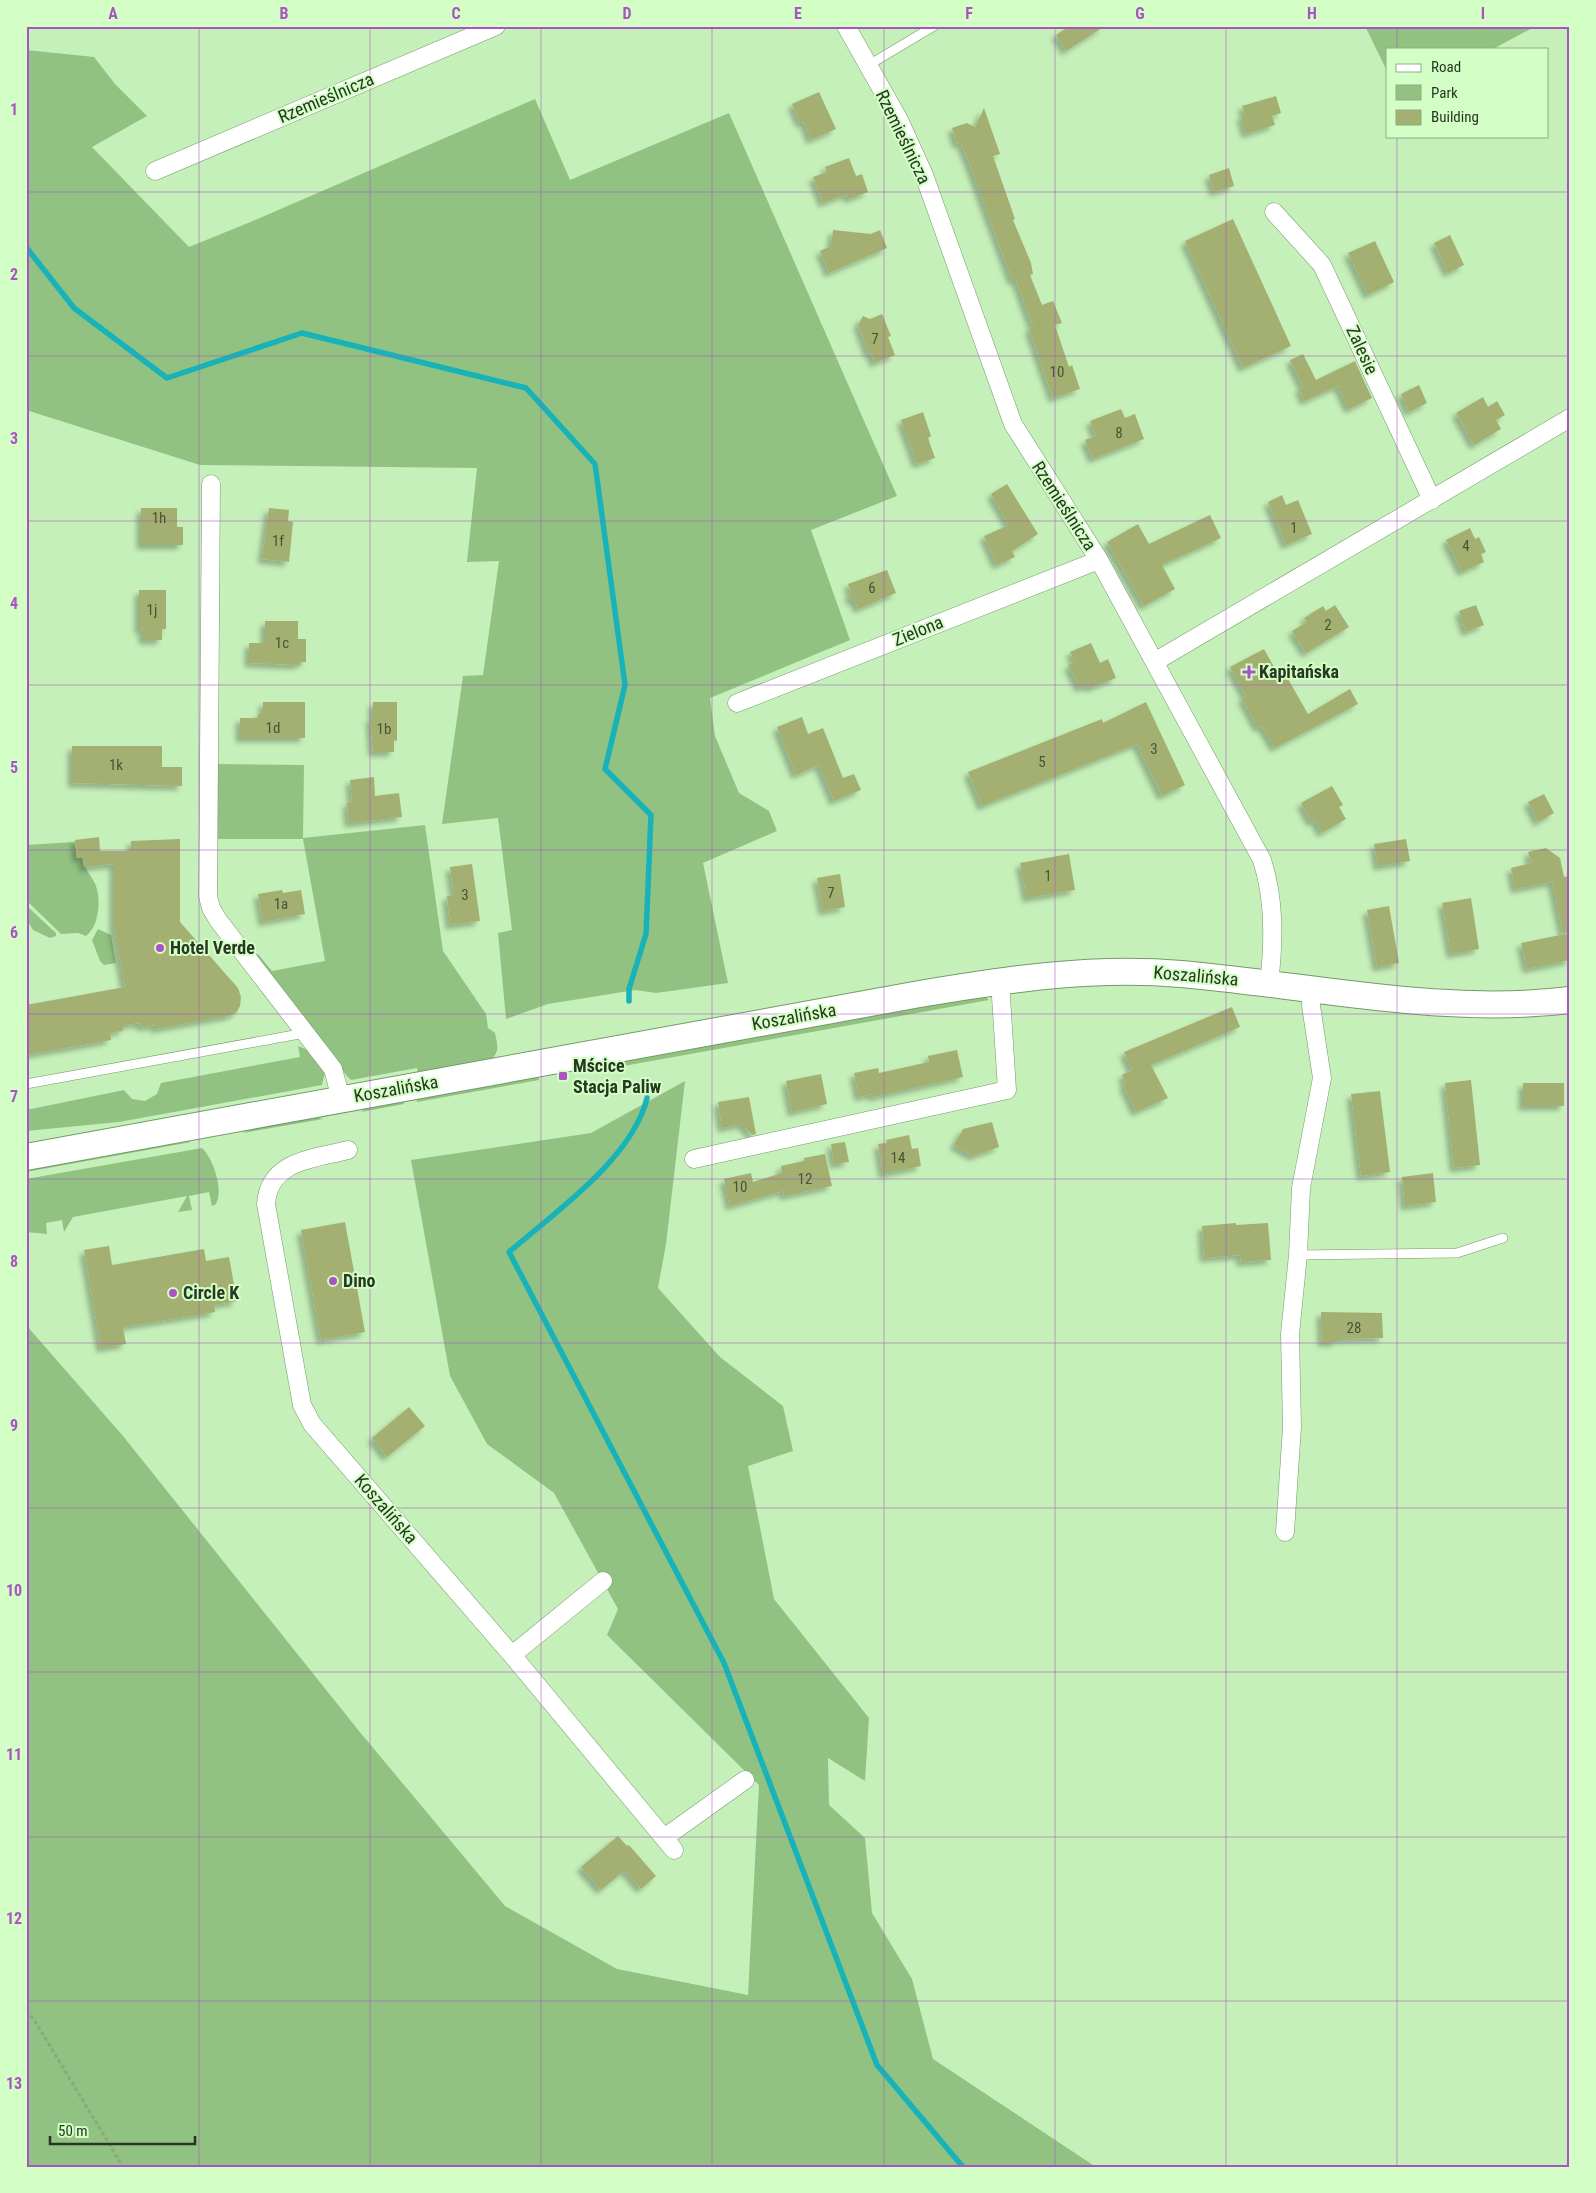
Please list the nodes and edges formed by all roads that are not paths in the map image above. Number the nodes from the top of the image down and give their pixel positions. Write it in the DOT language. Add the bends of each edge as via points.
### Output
graph roads {
  1 [pos="496,26"];
  2 [pos="846,26"];
  3 [pos="934,26"];
  4 [pos="867,66"];
  5 [pos="155,171"];
  6 [pos="1274,212"];
  7 [pos="1570,418"];
  8 [pos="212,484"];
  9 [pos="1432,500"];
  10 [pos="1099,560"];
  11 [pos="1156,661"];
  12 [pos="737,703"];
  13 [pos="1000,981"];
  14 [pos="1269,983"];
  15 [pos="1312,988"];
  16 [pos="1570,1000"];
  17 [pos="306,1032"];
  18 [pos="26,1084"];
  19 [pos="341,1099"];
  20 [pos="348,1150"];
  21 [pos="26,1157"];
  22 [pos="694,1158"];
  23 [pos="1503,1238"];
  24 [pos="1298,1255"];
  25 [pos="1285,1532"];
  26 [pos="603,1581"];
  27 [pos="512,1655"];
  28 [pos="745,1780"];
  1 -- 5 [label="street, Rzemieślnicza"];
  2 -- 4 [label="street, Rzemieślnicza"];
  3 -- 4 [label="lane"];
  4 -- 10 [label="street, Rzemieślnicza" via="899,120 924,175 1013,424"];
  6 -- 9 [label="street, Zalesie" via="1322,265"];
  7 -- 9 [label="street"];
  8 -- 17 [label="street" via="208,896 218,920"];
  9 -- 11 [label="street"];
  10 -- 11 [label="street, Rzemieślnicza"];
  10 -- 12 [label="street, Zielona"];
  11 -- 14 [label="street, Rzemieślnicza" via="1262,860 1271,901 1273,950"];
  13 -- 14 [label="main road, Koszalińska" via="1072,973 1128,972"];
  13 -- 19 [label="main road, Koszalińska"];
  13 -- 22 [label="street" via="1007,1090"];
  14 -- 15 [label="main road, Koszalińska"];
  15 -- 16 [label="main road, Koszalińska" via="1456,1003"];
  15 -- 24 [label="street" via="1311,1006 1322,1078 1301,1188"];
  17 -- 18 [label="lane"];
  17 -- 19 [label="street" via="333,1069"];
  19 -- 21 [label="main road, Koszalińska"];
  20 -- 27 [label="street, Koszalińska" via="282,1170 267,1192 266,1204 302,1405 312,1424"];
  23 -- 24 [label="lane" via="1457,1252"];
  24 -- 25 [label="street" via="1290,1334 1292,1427"];
  26 -- 27 [label="street"];
  27 -- 28 [label="street, Koszalińska" via="669,1844"];
}
